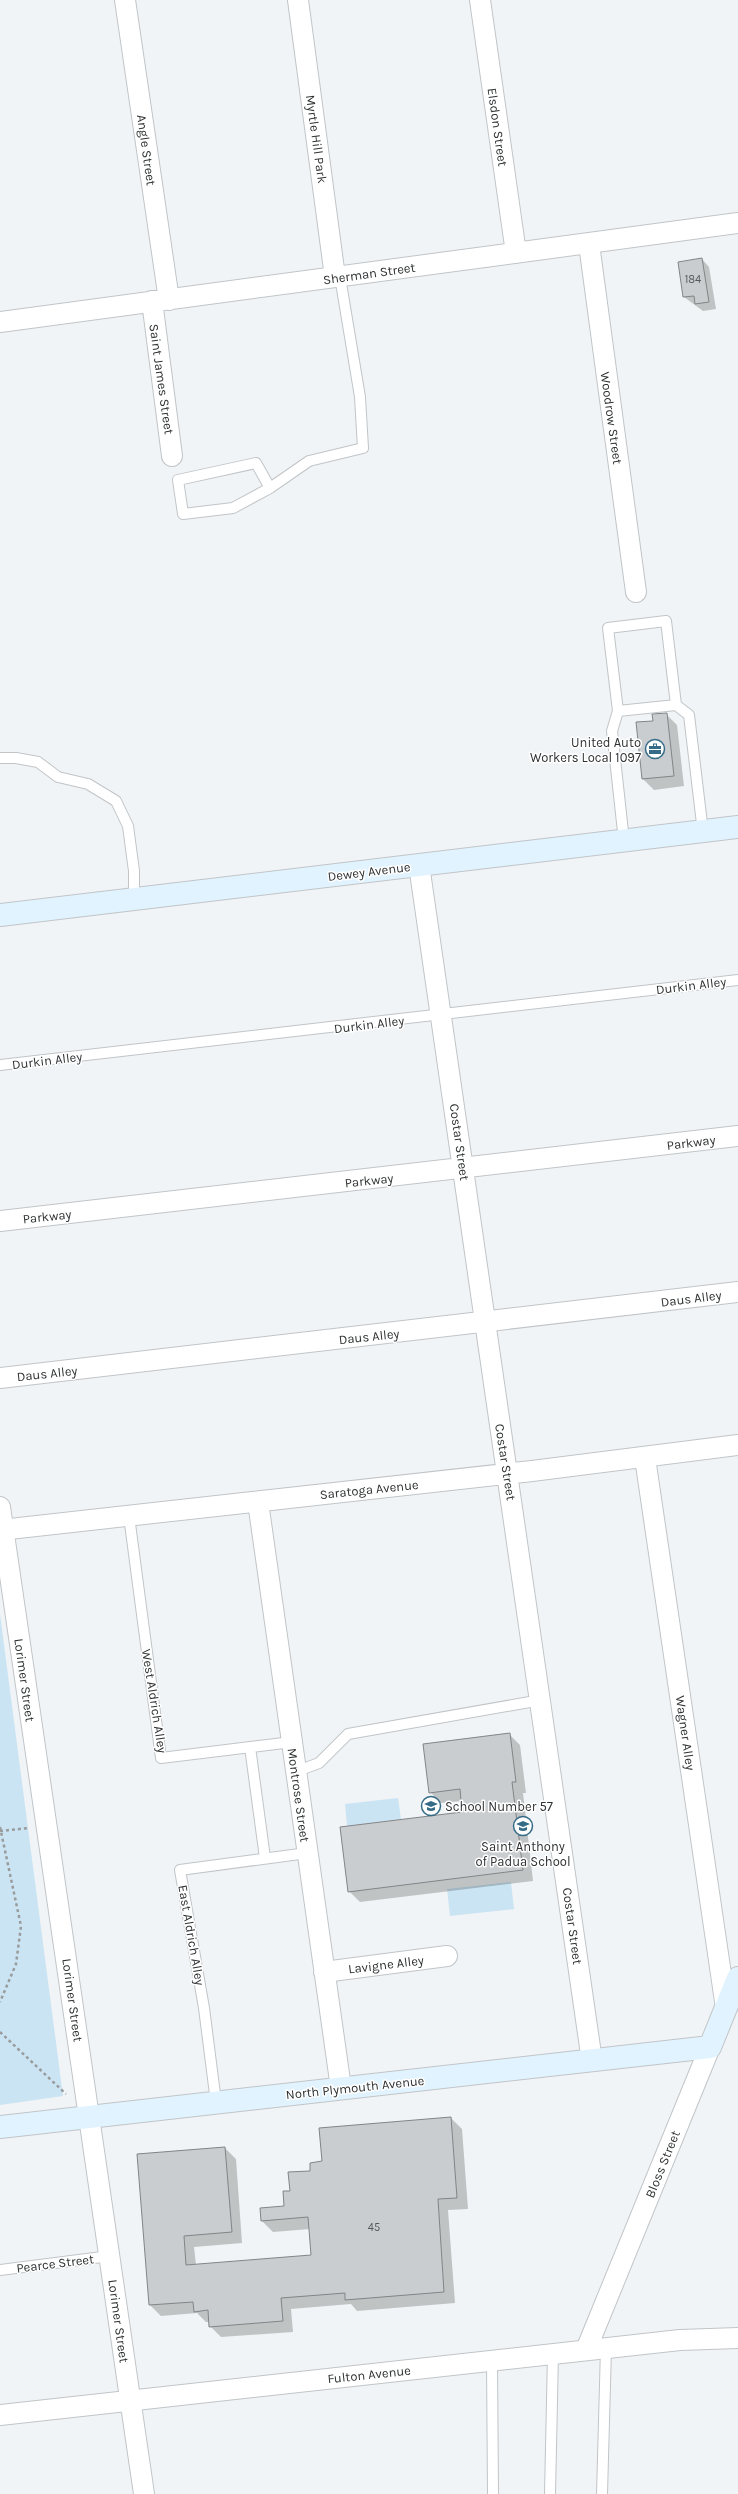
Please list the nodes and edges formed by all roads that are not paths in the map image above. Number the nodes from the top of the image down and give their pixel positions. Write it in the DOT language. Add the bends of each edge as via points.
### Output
graph roads {
  1 [pos="125,0"];
  2 [pos="298,0"];
  3 [pos="480,0"];
  4 [pos="738,223"];
  5 [pos="588,244"];
  6 [pos="516,253"];
  7 [pos="338,277"];
  8 [pos="160,301"];
  9 [pos="0,322"];
  10 [pos="172,456"];
  11 [pos="270,488"];
  12 [pos="636,592"];
  13 [pos="676,705"];
  14 [pos="618,711"];
  15 [pos="0,758"];
  16 [pos="738,828"];
  17 [pos="703,832"];
  18 [pos="624,841"];
  19 [pos="419,865"];
  20 [pos="134,899"];
  21 [pos="0,915"];
  22 [pos="738,980"];
  23 [pos="442,1015"];
  24 [pos="0,1065"];
  25 [pos="738,1136"];
  26 [pos="463,1169"];
  27 [pos="0,1221"];
  28 [pos="738,1292"];
  29 [pos="484,1323"];
  30 [pos="0,1378"];
  31 [pos="738,1445"];
  32 [pos="645,1458"];
  33 [pos="508,1474"];
  34 [pos="258,1502"];
  35 [pos="0,1507"];
  36 [pos="129,1516"];
  37 [pos="2,1530"];
  38 [pos="541,1700"];
  39 [pos="292,1742"];
  40 [pos="250,1747"];
  41 [pos="296,1772"];
  42 [pos="307,1853"];
  43 [pos="265,1858"];
  44 [pos="447,1956"];
  45 [pos="324,1972"];
  46 [pos="738,1978"];
  47 [pos="726,2008"];
  48 [pos="710,2047"];
  49 [pos="592,2060"];
  50 [pos="341,2088"];
  51 [pos="216,2102"];
  52 [pos="90,2116"];
  53 [pos="0,2127"];
  54 [pos="110,2256"];
  55 [pos="0,2270"];
  56 [pos="738,2338"];
  57 [pos="606,2348"];
  58 [pos="586,2350"];
  59 [pos="553,2354"];
  60 [pos="492,2361"];
  61 [pos="130,2399"];
  62 [pos="0,2415"];
  63 [pos="144,2494"];
  64 [pos="493,2494"];
  65 [pos="550,2494"];
  66 [pos="602,2494"];
  1 -- 8 [label="street, Angle Street"];
  2 -- 7 [label="street, Myrtle Hill Park"];
  3 -- 6 [label="street, Elsdon Street"];
  4 -- 5 [label="street, Sherman Street"];
  5 -- 6 [label="street, Sherman Street"];
  5 -- 12 [label="street, Woodrow Street"];
  6 -- 7 [label="street, Sherman Street"];
  7 -- 8 [label="street, Sherman Street"];
  7 -- 11 [label="lane" via="360,397 363,448 309,461"];
  8 -- 9 [label="street, Sherman Street"];
  8 -- 10 [label="street, Saint James Street"];
  11 -- 11 [label="lane" via="233,508 183,514 178,480 256,464"];
  13 -- 14 [label="lane"];
  13 -- 14 [label="lane" via="666,621 608,628"];
  13 -- 17 [label="lane" via="689,715"];
  14 -- 18 [label="lane" via="612,731"];
  15 -- 20 [label="lane" via="38,762 58,777 88,784 116,801 128,826 134,871"];
  16 -- 17 [label="street, Dewey Avenue"];
  17 -- 18 [label="street, Dewey Avenue"];
  18 -- 19 [label="street, Dewey Avenue"];
  19 -- 20 [label="street, Dewey Avenue"];
  19 -- 23 [label="street, Costar Street"];
  20 -- 21 [label="street, Dewey Avenue"];
  22 -- 23 [label="lane, Durkin Alley"];
  23 -- 24 [label="lane, Durkin Alley"];
  23 -- 26 [label="street, Costar Street"];
  25 -- 26 [label="street, Parkway"];
  26 -- 27 [label="street, Parkway"];
  26 -- 29 [label="street, Costar Street"];
  28 -- 29 [label="street, Daus Alley"];
  29 -- 30 [label="street, Daus Alley"];
  29 -- 33 [label="street, Costar Street"];
  31 -- 32 [label="street, Saratoga Avenue"];
  32 -- 33 [label="street, Saratoga Avenue"];
  32 -- 47 [label="street, Wagner Alley"];
  33 -- 34 [label="street, Saratoga Avenue"];
  33 -- 38 [label="street, Costar Street"];
  34 -- 36 [label="street, Saratoga Avenue"];
  34 -- 39 [label="street, Montrose Street"];
  35 -- 37 [label="street, Lorimer Street"];
  36 -- 37 [label="street, Saratoga Avenue"];
  36 -- 40 [label="lane, West Aldrich Alley" via="161,1758"];
  37 -- 52 [label="street, Lorimer Street"];
  38 -- 41 [label="lane" via="348,1734 319,1763"];
  38 -- 49 [label="street, Costar Street"];
  39 -- 40 [label="lane, West Aldrich Alley"];
  39 -- 41 [label="street, Montrose Street"];
  40 -- 43 [label="lane"];
  41 -- 42 [label="street, Montrose Street"];
  42 -- 43 [label="lane, East Aldrich Alley"];
  42 -- 45 [label="street, Montrose Street"];
  43 -- 51 [label="lane, East Aldrich Alley" via="180,1870 204,2008"];
  44 -- 45 [label="street, Lavigne Alley"];
  45 -- 50 [label="street, Montrose Street"];
  46 -- 47 [label="street, Bloss Street"];
  47 -- 48 [label="street, Bloss Street"];
  48 -- 49 [label="street, North Plymouth Avenue"];
  48 -- 58 [label="street, Bloss Street"];
  49 -- 50 [label="street, North Plymouth Avenue"];
  50 -- 51 [label="street, North Plymouth Avenue"];
  51 -- 52 [label="street, North Plymouth Avenue"];
  52 -- 53 [label="street, North Plymouth Avenue"];
  52 -- 54 [label="street, Lorimer Street"];
  54 -- 55 [label="lane, Pearce Street"];
  54 -- 61 [label="street, Lorimer Street"];
  56 -- 57 [label="street, Fulton Avenue" via="680,2340"];
  57 -- 58 [label="street, Fulton Avenue"];
  57 -- 66 [label="lane"];
  58 -- 59 [label="street, Fulton Avenue"];
  59 -- 60 [label="street, Fulton Avenue"];
  59 -- 65 [label="lane"];
  60 -- 61 [label="street, Fulton Avenue"];
  60 -- 64 [label="lane"];
  61 -- 62 [label="street, Fulton Avenue"];
  61 -- 63 [label="street, Lorimer Street"];
}
